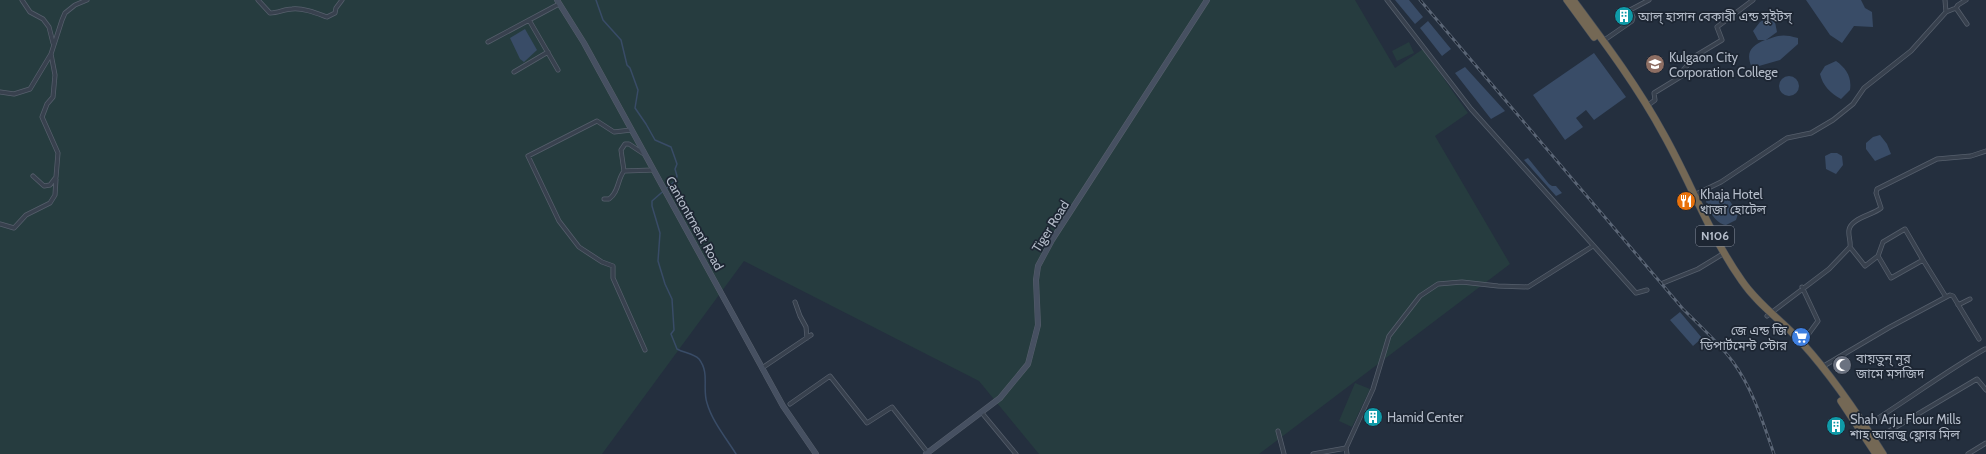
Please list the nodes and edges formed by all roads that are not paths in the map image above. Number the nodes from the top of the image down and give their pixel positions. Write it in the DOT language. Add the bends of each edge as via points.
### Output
graph roads {
  1 [pos="22,0"];
  2 [pos="87,0"];
  3 [pos="258,0"];
  4 [pos="342,0"];
  5 [pos="1208,0"];
  6 [pos="1387,0"];
  7 [pos="1567,0"];
  8 [pos="1573,0"];
  9 [pos="1650,0"];
  10 [pos="1753,0"];
  11 [pos="1945,0"];
  12 [pos="1966,0"];
  13 [pos="558,2"];
  14 [pos="1956,8"];
  15 [pos="1946,12"];
  16 [pos="529,20"];
  17 [pos="1967,24"];
  18 [pos="488,42"];
  19 [pos="1603,42"];
  20 [pos="53,44"];
  21 [pos="548,52"];
  22 [pos="51,54"];
  23 [pos="558,70"];
  24 [pos="514,72"];
  25 [pos="0,92"];
  26 [pos="1647,106"];
  27 [pos="631,130"];
  28 [pos="1986,151"];
  29 [pos="644,154"];
  30 [pos="653,170"];
  31 [pos="624,171"];
  32 [pos="33,176"];
  33 [pos="56,178"];
  34 [pos="1694,195"];
  35 [pos="604,199"];
  36 [pos="0,224"];
  37 [pos="1593,246"];
  38 [pos="1850,247"];
  39 [pos="1721,255"];
  40 [pos="1878,256"];
  41 [pos="1923,260"];
  42 [pos="1663,283"];
  43 [pos="1802,287"];
  44 [pos="1647,290"];
  45 [pos="1946,297"];
  46 [pos="1970,299"];
  47 [pos="795,302"];
  48 [pos="1958,305"];
  49 [pos="1768,314"];
  50 [pos="811,335"];
  51 [pos="807,338"];
  52 [pos="1979,339"];
  53 [pos="1801,344"];
  54 [pos="645,350"];
  55 [pos="1986,350"];
  56 [pos="1821,367"];
  57 [pos="762,368"];
  58 [pos="1986,390"];
  59 [pos="790,404"];
  60 [pos="982,412"];
  61 [pos="1862,428"];
  62 [pos="1278,431"];
  63 [pos="1874,440"];
  64 [pos="1986,443"];
  65 [pos="1346,448"];
  66 [pos="927,453"];
  67 [pos="816,454"];
  68 [pos="1016,454"];
  69 [pos="1284,454"];
  70 [pos="1313,454"];
  71 [pos="1347,454"];
  72 [pos="1876,454"];
  73 [pos="1883,454"];
  74 [pos="1968,454"];
  1 -- 20 [label="street" via="30,12 43,18 49,27"];
  2 -- 20 [label="street" via="65,13"];
  3 -- 4 [label="street" via="270,13 292,9 327,17 335,13"];
  5 -- 60 [label="street, Tiger Road" via="1052,240 1038,266 1038,325 1028,364 1000,398"];
  6 -- 37 [label="street" via="1471,109"];
  7 -- 39 [label="highway, N106" via="1623,77 1662,137"];
  8 -- 19 [label="highway, N106"];
  9 -- 19 [label="street" via="1630,10 1632,21"];
  10 -- 26 [label="street" via="1717,28 1722,40 1697,55 1683,70 1685,74 1654,93 1655,100"];
  11 -- 15 [label="street"];
  12 -- 14 [label="street"];
  13 -- 16 [label="street"];
  13 -- 27 [label="street, Cantontment Road" via="584,43"];
  14 -- 15 [label="street"];
  14 -- 17 [label="street"];
  15 -- 34 [label="street" via="1911,51 1864,88 1853,104 1833,120 1811,133 1787,138 1721,182"];
  16 -- 18 [label="street"];
  16 -- 21 [label="street"];
  19 -- 26 [label="highway, N106"];
  20 -- 22 [label="street"];
  21 -- 23 [label="street"];
  21 -- 24 [label="street"];
  22 -- 25 [label="street" via="30,89 14,94"];
  22 -- 33 [label="street" via="55,75 53,97 42,117 58,153"];
  26 -- 34 [label="highway, N106" via="1677,158"];
  27 -- 29 [label="street, Cantontment Road"];
  27 -- 54 [label="street" via="614,132 597,121 528,156 559,221 579,247 613,266 613,278"];
  28 -- 38 [label="street" via="1971,156 1937,159 1877,189 1881,208 1851,226"];
  29 -- 30 [label="street, Cantontment Road"];
  29 -- 31 [label="street" via="625,144 621,150"];
  30 -- 31 [label="street"];
  30 -- 57 [label="street, Cantontment Road"];
  31 -- 35 [label="street" via="619,177 616,194"];
  32 -- 33 [label="street" via="44,186 50,185"];
  33 -- 36 [label="street" via="55,195 50,203 26,215 14,228"];
  34 -- 49 [label="highway, N106" via="1733,268"];
  37 -- 44 [label="street" via="1636,293"];
  37 -- 65 [label="street" via="1528,287 1462,282 1438,284 1420,296 1389,336 1373,390"];
  38 -- 40 [label="street" via="1865,266"];
  38 -- 43 [label="street" via="1829,269"];
  39 -- 42 [label="street" via="1698,269"];
  39 -- 49 [label="highway, N106" via="1744,292"];
  40 -- 41 [label="street" via="1891,278"];
  40 -- 41 [label="street" via="1883,242 1905,229"];
  41 -- 45 [label="street"];
  43 -- 49 [label="street"];
  43 -- 53 [label="street" via="1818,321"];
  45 -- 48 [label="street" via="1952,295"];
  45 -- 56 [label="street"];
  46 -- 48 [label="street"];
  47 -- 51 [label="street" via="806,327"];
  48 -- 52 [label="street"];
  49 -- 53 [label="highway, N106"];
  50 -- 51 [label="street"];
  51 -- 57 [label="street"];
  53 -- 56 [label="highway, N106"];
  55 -- 61 [label="street" via="1949,370 1904,403"];
  56 -- 61 [label="highway, N106"];
  57 -- 67 [label="street, Cantontment Road" via="783,406"];
  58 -- 63 [label="street" via="1977,379"];
  59 -- 66 [label="street" via="830,376 867,424 892,407"];
  60 -- 66 [label="street, Tiger Road"];
  60 -- 68 [label="street"];
  61 -- 63 [label="highway, N106"];
  61 -- 72 [label="highway, N106"];
  62 -- 69 [label="street"];
  63 -- 73 [label="highway, N106"];
  64 -- 74 [label="street"];
  65 -- 70 [label="street"];
  65 -- 71 [label="street"];
}
